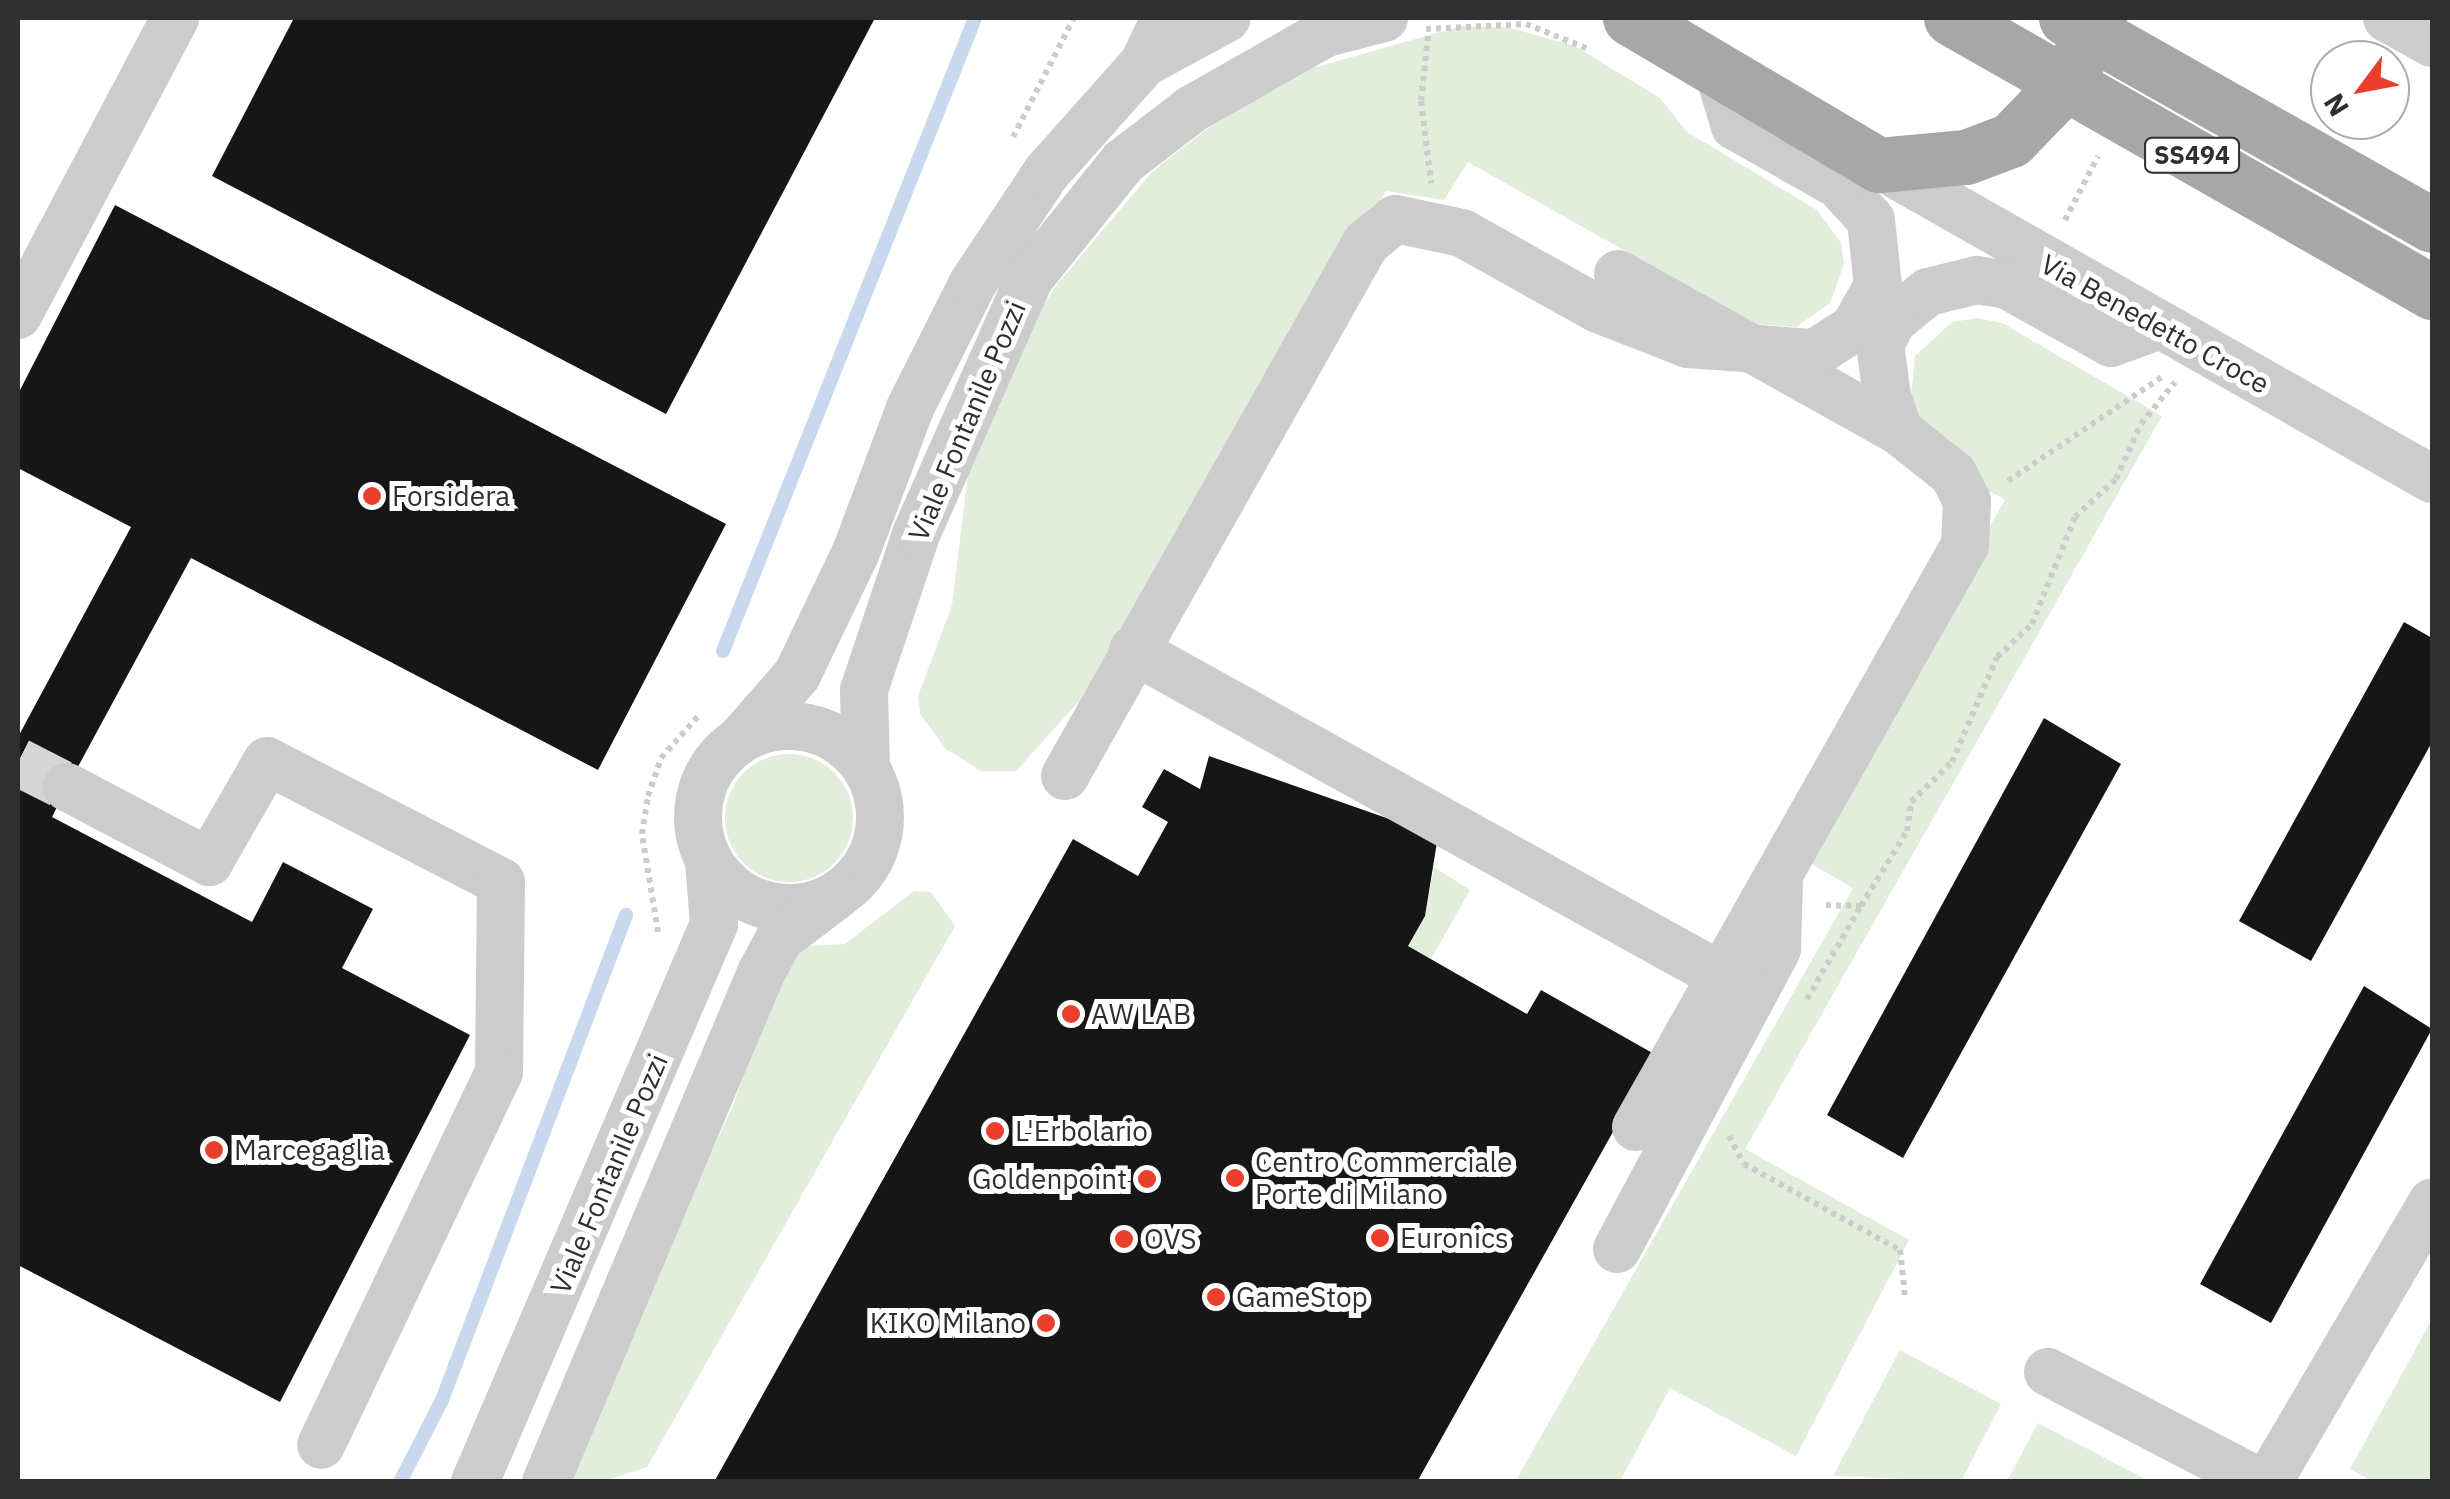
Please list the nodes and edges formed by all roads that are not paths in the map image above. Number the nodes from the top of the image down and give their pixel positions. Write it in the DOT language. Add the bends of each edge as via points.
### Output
graph roads {
  1 [pos="175,18"];
  2 [pos="1164,18"];
  3 [pos="1228,18"];
  4 [pos="1950,18"];
  5 [pos="2387,18"];
  6 [pos="2086,22"];
  7 [pos="1413,26"];
  8 [pos="1617,38"];
  9 [pos="2432,43"];
  10 [pos="1144,63"];
  11 [pos="1718,70"];
  12 [pos="2066,83"];
  13 [pos="1879,165"];
  14 [pos="2432,225"];
  15 [pos="1618,274"];
  16 [pos="2432,292"];
  17 [pos="18,315"];
  18 [pos="2158,326"];
  19 [pos="1766,353"];
  20 [pos="1900,431"];
  21 [pos="2432,479"];
  22 [pos="1133,650"];
  23 [pos="740,740"];
  24 [pos="866,768"];
  25 [pos="1064,776"];
  26 [pos="67,787"];
  27 [pos="710,860"];
  28 [pos="1796,890"];
  29 [pos="836,895"];
  30 [pos="1721,976"];
  31 [pos="1636,1128"];
  32 [pos="2432,1202"];
  33 [pos="1617,1249"];
  34 [pos="2048,1372"];
  35 [pos="321,1445"];
  36 [pos="475,1482"];
  37 [pos="546,1482"];
  38 [pos="2259,1482"];
  39 [pos="2268,1482"];
  1 -- 17 [label="street"];
  2 -- 10 [label="street"];
  3 -- 10 [label="street"];
  4 -- 12 [label="main road, SS494"];
  5 -- 9 [label="street"];
  6 -- 12 [label="main road, SS494"];
  6 -- 14 [label="main road, SS494"];
  7 -- 24 [label="street, Viale Fontanile Pozzi" via="1326,34 1192,109 1123,162 1029,280 917,532 864,690"];
  8 -- 11 [label="main road, Via Benedetto Croce"];
  10 -- 23 [label="street, Viale Fontanile Pozzi" via="1046,173 973,283 910,408 856,552 798,675"];
  11 -- 13 [label="main road, Via Benedetto Croce"];
  11 -- 19 [label="street" via="1735,126 1839,185 1877,238 1878,286 1854,328 1814,353"];
  12 -- 13 [label="main road, SS494" via="2010,140 1966,157"];
  12 -- 16 [label="main road, SS494"];
  13 -- 18 [label="street, Via Benedetto Croce"];
  15 -- 19 [label="street"];
  18 -- 20 [label="street" via="2111,343 2007,285 1977,280 1928,292 1892,321 1880,345"];
  18 -- 21 [label="street, Via Benedetto Croce"];
  19 -- 20 [label="street"];
  19 -- 22 [label="street" via="1688,344 1598,308 1462,233 1396,219 1366,243"];
  20 -- 28 [label="street" via="1953,474 1967,501 1965,546"];
  22 -- 25 [label="street"];
  22 -- 30 [label="street"];
  23 -- 24 [label="street" via="780,727 822,731"];
  23 -- 27 [label="street, Viale Fontanile Pozzi" via="705,782 700,835"];
  24 -- 29 [label="street, Viale Fontanile Pozzi" via="879,804 874,851"];
  26 -- 35 [label="street" via="209,862 266,761 501,882 498,1072"];
  27 -- 29 [label="street" via="752,900 809,906"];
  27 -- 36 [label="street, Viale Fontanile Pozzi" via="714,924"];
  28 -- 30 [label="street"];
  28 -- 33 [label="street" via="1776,949"];
  29 -- 37 [label="street, Viale Fontanile Pozzi" via="780,939 761,973"];
  30 -- 31 [label="street"];
  32 -- 39 [label="street"];
  34 -- 38 [label="street"];
}
